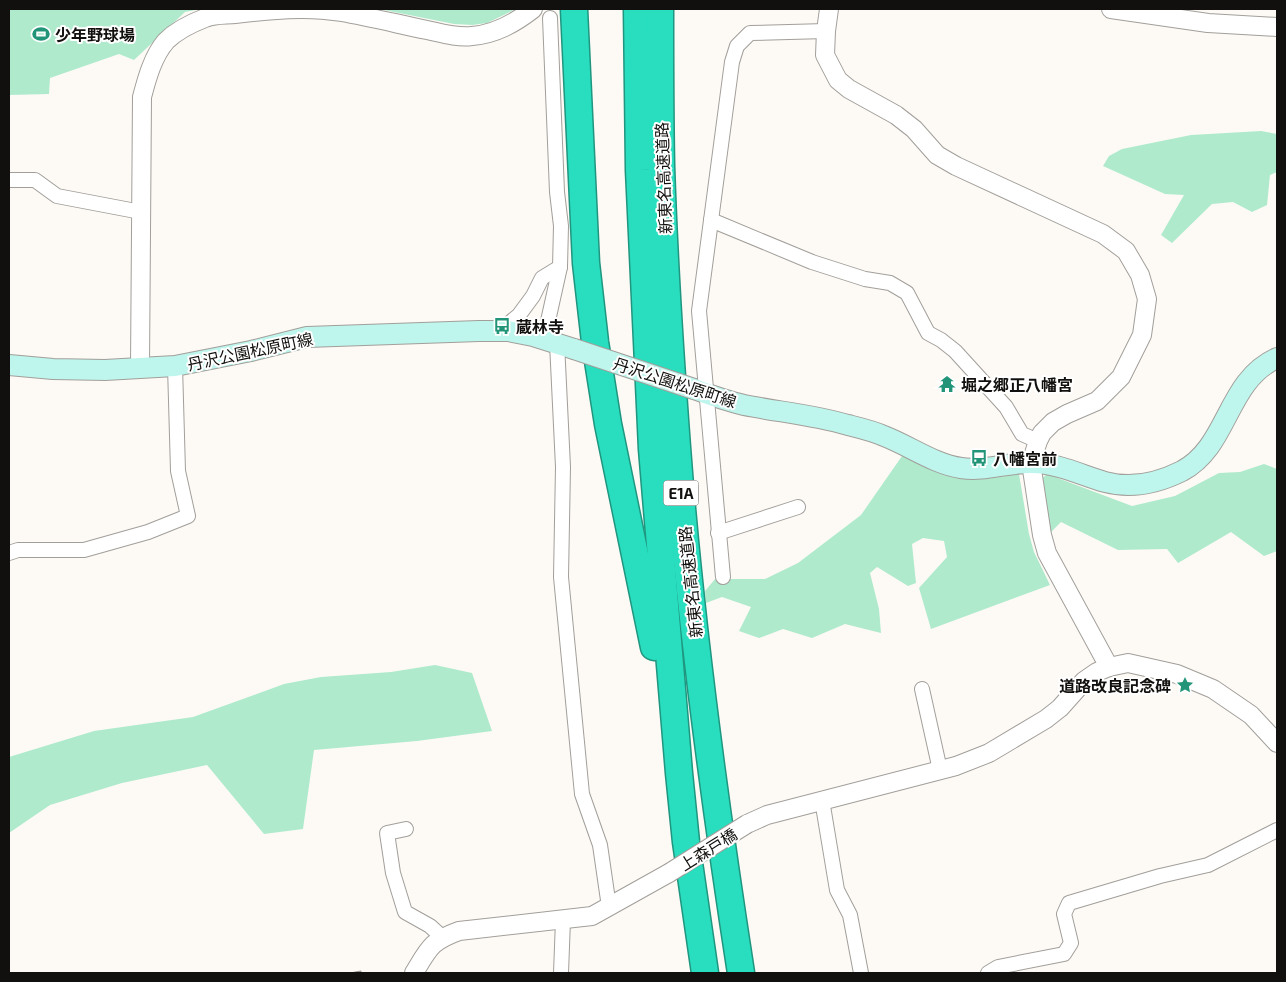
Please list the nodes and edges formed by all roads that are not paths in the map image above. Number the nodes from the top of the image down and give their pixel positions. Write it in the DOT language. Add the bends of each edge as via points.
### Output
graph roads {
  1 [pos="533,9"];
  2 [pos="637,9"];
  3 [pos="660,9"];
  4 [pos="829,9"];
  5 [pos="1111,9"];
  6 [pos="574,17"];
  7 [pos="550,18"];
  8 [pos="1277,27"];
  9 [pos="826,31"];
  10 [pos="9,180"];
  11 [pos="141,212"];
  12 [pos="711,220"];
  13 [pos="560,267"];
  14 [pos="500,331"];
  15 [pos="558,343"];
  16 [pos="1277,358"];
  17 [pos="9,365"];
  18 [pos="175,366"];
  19 [pos="140,367"];
  20 [pos="701,392"];
  21 [pos="1038,441"];
  22 [pos="1032,468"];
  23 [pos="798,507"];
  24 [pos="718,533"];
  25 [pos="9,553"];
  26 [pos="723,577"];
  27 [pos="1109,667"];
  28 [pos="922,689"];
  29 [pos="1277,743"];
  30 [pos="940,770"];
  31 [pos="679,773"];
  32 [pos="822,800"];
  33 [pos="406,829"];
  34 [pos="1277,830"];
  35 [pos="609,907"];
  36 [pos="563,920"];
  37 [pos="442,937"];
  38 [pos="414,973"];
  39 [pos="561,973"];
  40 [pos="705,973"];
  41 [pos="741,973"];
  42 [pos="860,973"];
  43 [pos="988,973"];
  1 -- 11 [label="street" via="505,28 470,37 309,9 207,17 184,28 166,41 155,58 142,96"];
  2 -- 31 [label="highway, 新東名高速道路 / E1A" via="639,170 652,449"];
  3 -- 41 [label="highway, 新東名高速道路 / E1A" via="661,166 677,449 710,763"];
  4 -- 9 [label="street"];
  5 -- 8 [label="street" via="1208,23"];
  6 -- 31 [label="highway" via="586,263 595,342 608,424"];
  7 -- 13 [label="street"];
  9 -- 12 [label="street" via="750,33 737,46 732,62"];
  9 -- 21 [label="street" via="825,55 838,80 849,89 896,116 914,129 937,155 956,166 1103,234 1126,251 1140,275 1147,299 1142,335 1121,377 1097,401 1053,422"];
  10 -- 11 [label="street" via="35,180 58,196"];
  11 -- 19 [label="street"];
  12 -- 20 [label="street" via="699,311"];
  12 -- 21 [label="street" via="812,262 865,279 890,283 907,293 928,333 955,351 1006,407 1022,434"];
  13 -- 14 [label="street" via="542,278 519,315"];
  13 -- 15 [label="street"];
  14 -- 15 [label="main road, 丹沢公園松原町線"];
  14 -- 18 [label="main road, 丹沢公園松原町線" via="307,337"];
  15 -- 20 [label="main road, 丹沢公園松原町線, bridge"];
  15 -- 35 [label="street" via="563,467 561,577 582,794 600,845"];
  16 -- 22 [label="main road, 丹沢公園松原町線" via="1250,376 1212,443 1182,471 1157,481 1121,485 1056,465"];
  17 -- 19 [label="main road, 丹沢公園松原町線" via="105,370"];
  18 -- 19 [label="main road, 丹沢公園松原町線"];
  18 -- 25 [label="street" via="178,471 188,516 148,532 84,550 18,550"];
  20 -- 22 [label="main road, 丹沢公園松原町線" via="742,404 847,424 884,436 946,465 981,469"];
  20 -- 24 [label="street"];
  21 -- 22 [label="street"];
  22 -- 27 [label="street" via="1047,552"];
  23 -- 24 [label="street"];
  24 -- 26 [label="street"];
  27 -- 29 [label="street" via="1128,663 1152,667 1212,689 1251,715"];
  27 -- 30 [label="street, 上森戸橋" via="1084,682 1046,719 989,753"];
  28 -- 30 [label="street"];
  30 -- 32 [label="street, 上森戸橋"];
  31 -- 40 [label="highway, 新東名高速道路 / E1A"];
  32 -- 35 [label="street, 上森戸橋, bridge" via="746,824"];
  32 -- 42 [label="street" via="837,890 850,915"];
  33 -- 37 [label="street" via="387,833 393,873 405,912"];
  34 -- 43 [label="street" via="1208,865 1069,903 1064,914 1071,943 1064,954 998,967"];
  35 -- 36 [label="street, 上森戸橋" via="592,916"];
  36 -- 37 [label="street, 上森戸橋" via="459,931"];
  36 -- 39 [label="street"];
  37 -- 38 [label="street" via="428,948"];
}
